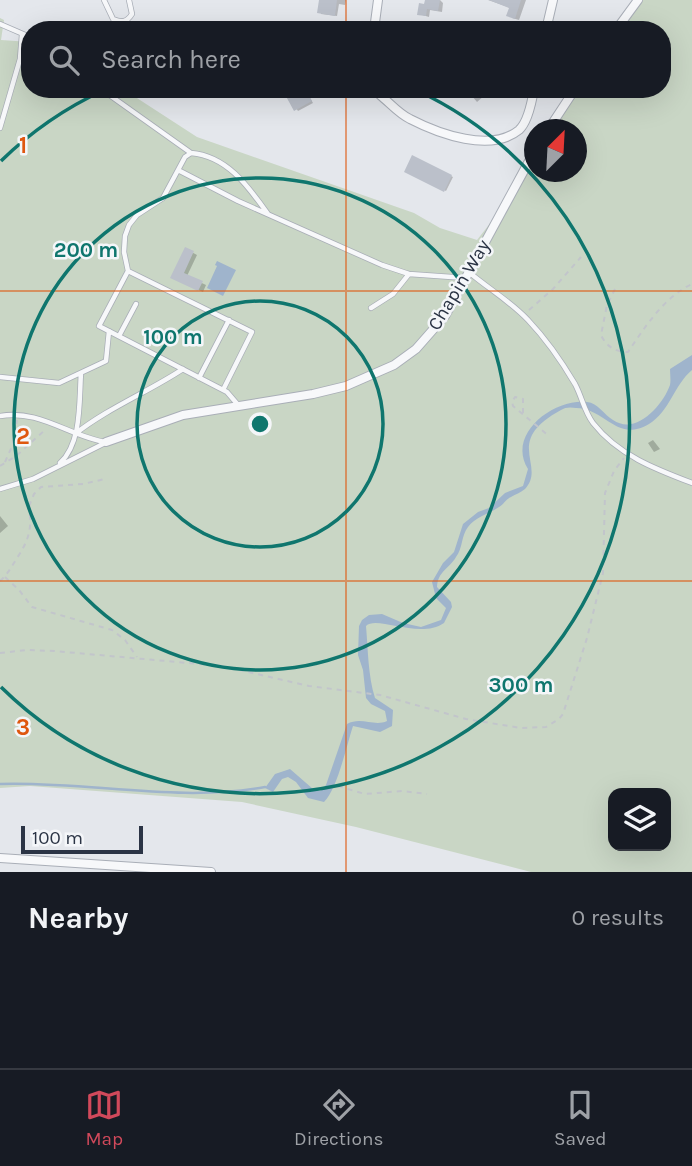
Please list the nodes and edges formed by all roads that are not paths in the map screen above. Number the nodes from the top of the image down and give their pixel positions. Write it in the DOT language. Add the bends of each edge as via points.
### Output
graph roads {
  1 [pos="104,0"];
  2 [pos="129,0"];
  3 [pos="378,0"];
  4 [pos="553,0"];
  5 [pos="638,0"];
  6 [pos="126,21"];
  7 [pos="375,21"];
  8 [pos="547,21"];
  9 [pos="623,21"];
  10 [pos="0,24"];
  11 [pos="21,34"];
  12 [pos="21,46"];
  13 [pos="114,98"];
  14 [pos="384,98"];
  15 [pos="532,98"];
  16 [pos="569,98"];
  17 [pos="555,119"];
  18 [pos="0,128"];
  19 [pos="191,153"];
  20 [pos="178,170"];
  21 [pos="524,171"];
  22 [pos="268,214"];
  23 [pos="128,271"];
  24 [pos="409,274"];
  25 [pos="469,275"];
  26 [pos="136,304"];
  27 [pos="371,308"];
  28 [pos="229,320"];
  29 [pos="109,331"];
  30 [pos="119,336"];
  31 [pos="183,369"];
  32 [pos="81,373"];
  33 [pos="0,377"];
  34 [pos="199,378"];
  35 [pos="223,390"];
  36 [pos="239,406"];
  37 [pos="0,416"];
  38 [pos="75,434"];
  39 [pos="106,442"];
  40 [pos="54,468"];
  41 [pos="692,483"];
  42 [pos="0,487"];
  43 [pos="0,858"];
  44 [pos="70,868"];
  45 [pos="211,872"];
  1 -- 6 [label="lane" via="113,19"];
  2 -- 6 [label="lane" via="132,14"];
  3 -- 7 [label="street"];
  4 -- 8 [label="street"];
  5 -- 9 [label="street"];
  10 -- 11 [label="lane"];
  12 -- 18 [label="lane"];
  13 -- 19 [label="lane"];
  14 -- 15 [label="street" via="408,118 460,138 494,142 520,129"];
  16 -- 17 [label="street"];
  19 -- 20 [label="lane"];
  19 -- 22 [label="lane" via="229,168"];
  20 -- 22 [label="lane"];
  20 -- 23 [label="lane" via="163,198 130,225 124,252"];
  21 -- 25 [label="street, Chapin Way"];
  22 -- 24 [label="lane"];
  23 -- 28 [label="lane"];
  23 -- 29 [label="lane" via="99,326"];
  24 -- 25 [label="lane"];
  24 -- 27 [label="lane" via="393,294"];
  25 -- 36 [label="street, Chapin Way" via="432,332 394,365 346,386"];
  25 -- 41 [label="lane" via="502,295 523,315 557,357 602,433 627,454"];
  26 -- 30 [label="lane"];
  28 -- 34 [label="lane"];
  28 -- 35 [label="lane" via="252,332"];
  29 -- 30 [label="lane"];
  29 -- 32 [label="lane" via="106,361"];
  30 -- 31 [label="lane"];
  31 -- 34 [label="lane"];
  31 -- 38 [label="lane"];
  32 -- 33 [label="lane" via="59,383"];
  32 -- 38 [label="lane"];
  34 -- 35 [label="lane"];
  35 -- 36 [label="lane"];
  36 -- 39 [label="street, Chapin Way" via="183,415"];
  37 -- 38 [label="lane" via="32,416"];
  38 -- 39 [label="lane"];
  38 -- 40 [label="lane" via="69,452"];
  39 -- 40 [label="lane"];
  40 -- 42 [label="lane" via="21,484"];
  43 -- 44 [label="street"];
  44 -- 45 [label="street"];
}
